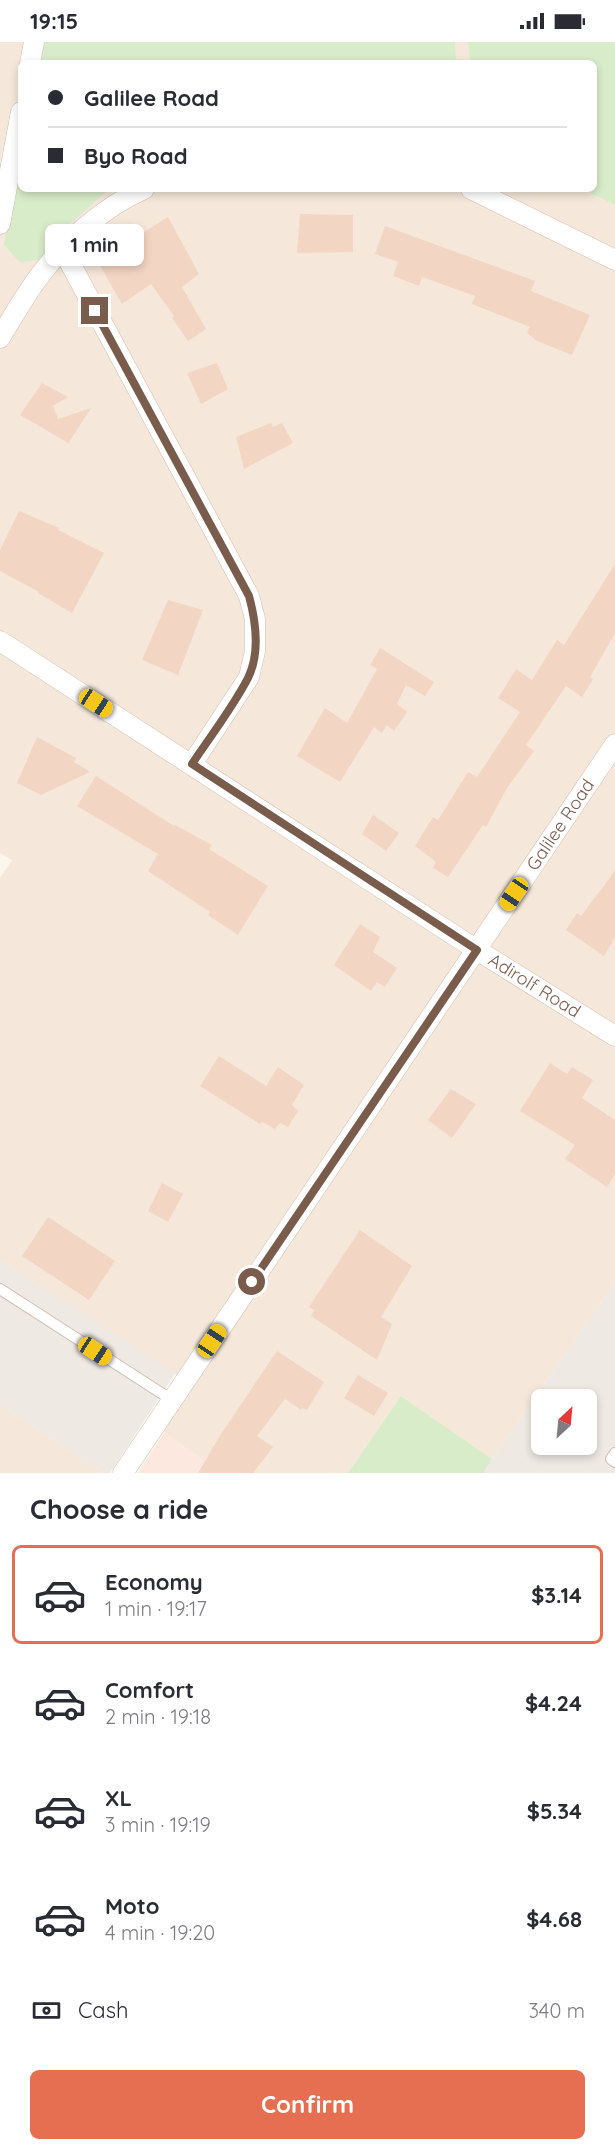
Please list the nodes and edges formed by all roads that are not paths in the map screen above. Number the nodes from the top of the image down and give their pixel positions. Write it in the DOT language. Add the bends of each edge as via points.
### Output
graph roads {
  1 [pos="34,42"];
  2 [pos="31,60"];
  3 [pos="18,128"];
  4 [pos="137,192"];
  5 [pos="477,192"];
  6 [pos="0,224"];
  7 [pos="63,250"];
  8 [pos="615,260"];
  9 [pos="0,338"];
  10 [pos="0,641"];
  11 [pos="615,744"];
  12 [pos="192,764"];
  13 [pos="477,950"];
  14 [pos="615,1036"];
  15 [pos="0,1289"];
  16 [pos="172,1400"];
  17 [pos="615,1453"];
  18 [pos="615,1462"];
  19 [pos="123,1473"];
  1 -- 2 [label="street"];
  3 -- 6 [label="street"];
  4 -- 7 [label="street" via="90,222"];
  5 -- 8 [label="street"];
  7 -- 9 [label="street" via="38,278"];
  7 -- 12 [label="street" via="249,596 255,619 255,651 249,677"];
  10 -- 12 [label="street, Adirolf Road"];
  11 -- 13 [label="street, Galilee Road"];
  12 -- 13 [label="street, Adirolf Road"];
  13 -- 14 [label="street, Adirolf Road"];
  13 -- 16 [label="street, Galilee Road"];
  15 -- 16 [label="lane"];
  16 -- 19 [label="street, Galilee Road"];
  17 -- 18 [label="lane" via="611,1459"];
}
